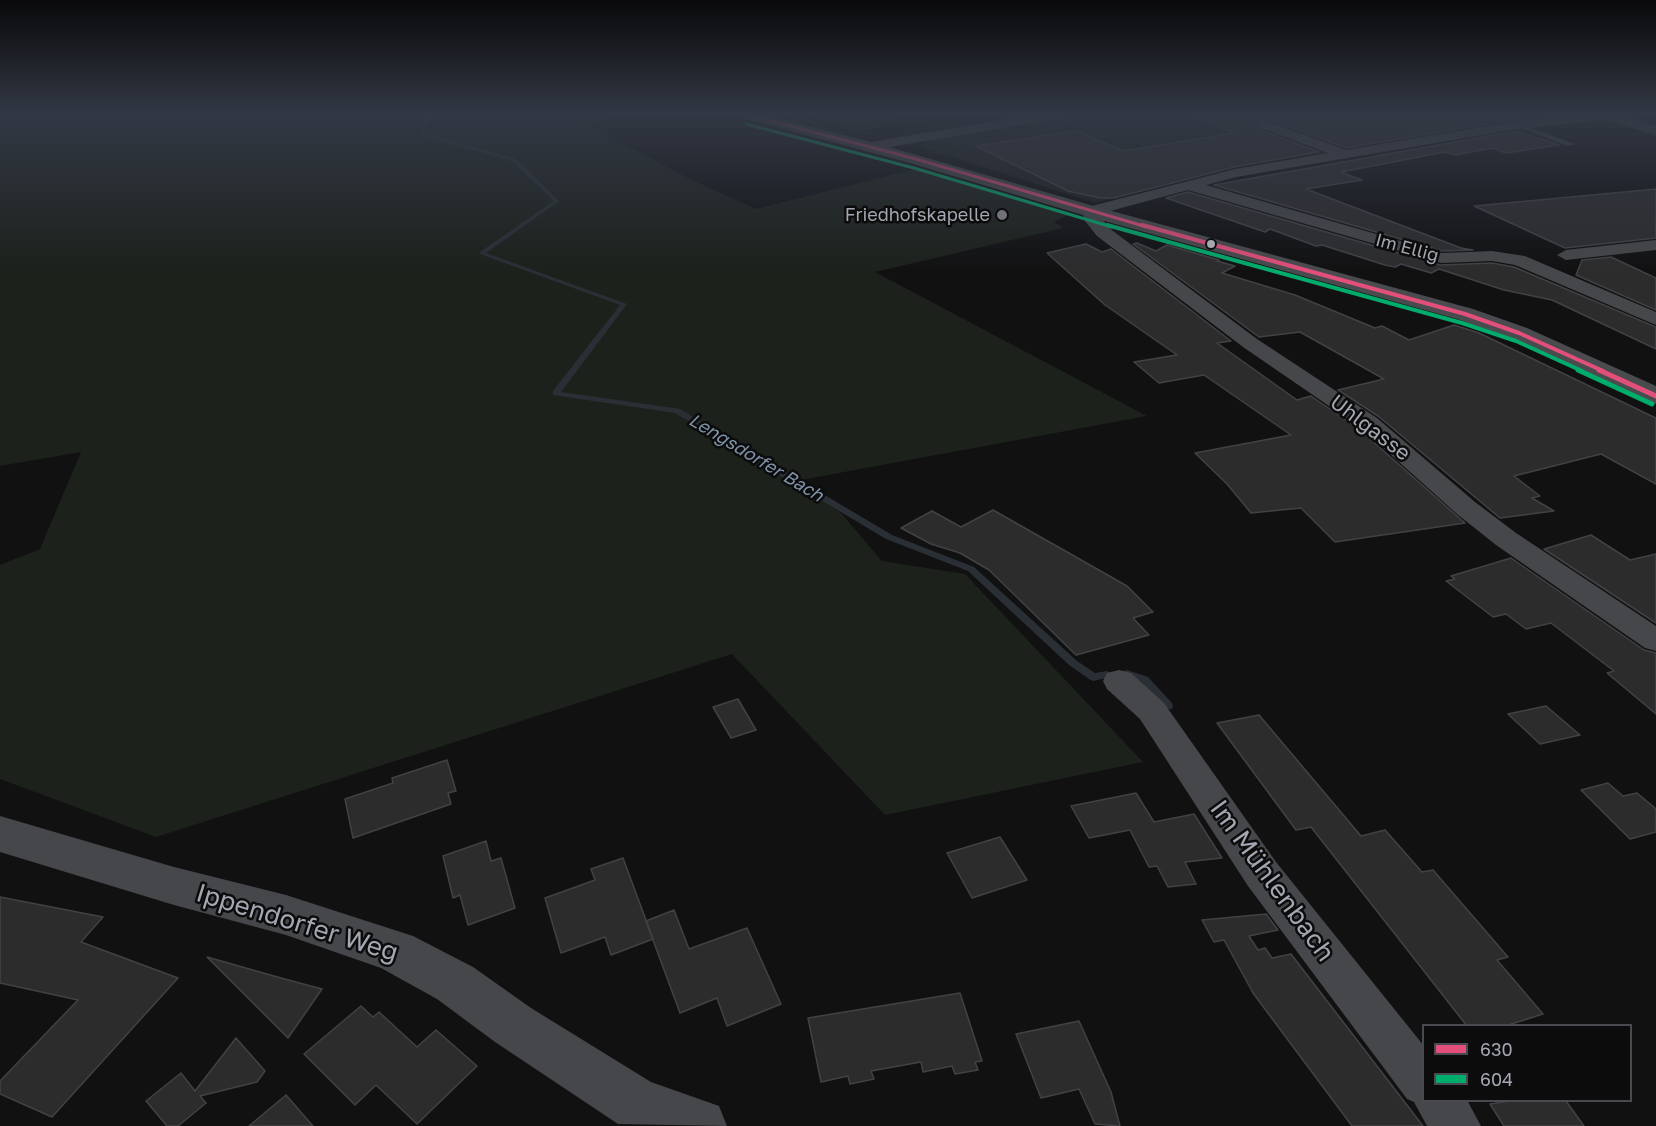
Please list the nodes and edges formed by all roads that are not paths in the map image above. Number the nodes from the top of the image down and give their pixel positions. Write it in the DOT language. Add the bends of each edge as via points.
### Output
graph roads {
  1 [pos="945,168"];
  2 [pos="1265,168"];
  3 [pos="1188,185"];
  4 [pos="1090,211"];
  5 [pos="1656,244"];
  6 [pos="1566,255"];
  7 [pos="1656,319"];
  8 [pos="1653,392"];
  9 [pos="1656,641"];
  10 [pos="1119,681"];
  11 [pos="0,834"];
  12 [pos="1422,1080"];
  13 [pos="1438,1102"];
  14 [pos="699,1126"];
  15 [pos="1456,1126"];
  1 -- 4 [label="main road"];
  2 -- 3 [label="street"];
  3 -- 4 [label="street"];
  3 -- 7 [label="street, Im Ellig" via="1441,258 1492,256 1519,261"];
  4 -- 8 [label="main road" via="1491,322"];
  4 -- 9 [label="street, Uhlgasse" via="1103,232 1250,343 1369,423 1506,539"];
  5 -- 6 [label="street"];
  10 -- 12 [label="street, Im Mühlenbach" via="1152,711 1262,874"];
  11 -- 14 [label="street, Ippendorfer Weg" via="286,915 396,951 455,983 637,1105"];
  13 -- 15 [label="street"];
}
